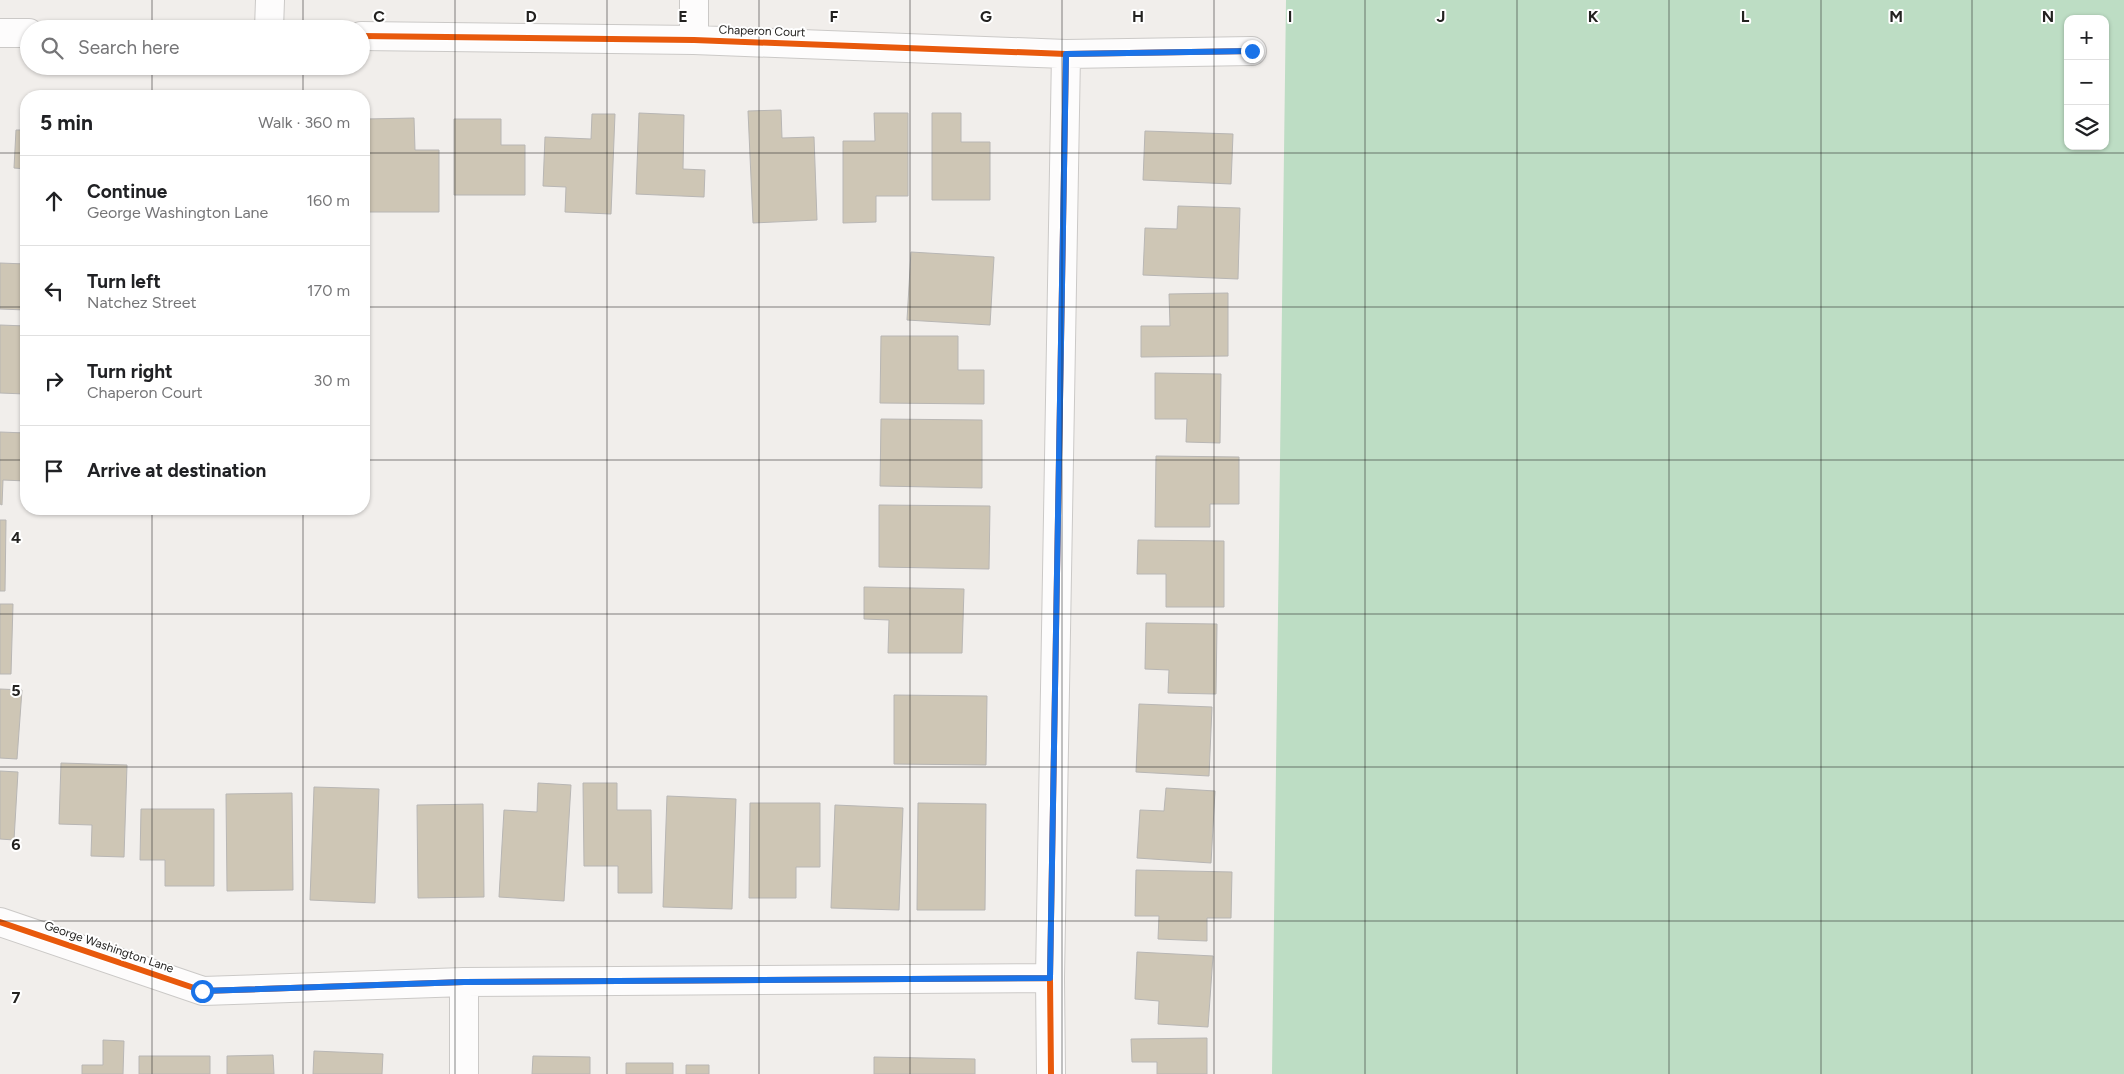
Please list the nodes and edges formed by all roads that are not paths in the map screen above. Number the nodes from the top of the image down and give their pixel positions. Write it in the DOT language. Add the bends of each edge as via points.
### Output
graph roads {
  1 [pos="270,0"];
  2 [pos="694,0"];
  3 [pos="269,20"];
  4 [pos="0,33"];
  5 [pos="20,33"];
  6 [pos="370,36"];
  7 [pos="694,40"];
  8 [pos="1252,51"];
  9 [pos="1066,54"];
  10 [pos="0,922"];
  11 [pos="1050,978"];
  12 [pos="464,982"];
  13 [pos="464,1074"];
  14 [pos="1051,1074"];
  1 -- 3 [label="street"];
  2 -- 7 [label="street"];
  4 -- 5 [label="street"];
  6 -- 7 [label="street, Chaperon Court"];
  7 -- 9 [label="street, Chaperon Court"];
  8 -- 9 [label="street, Chaperon Court"];
  9 -- 11 [label="street"];
  10 -- 12 [label="street, George Washington Lane" via="202,991"];
  11 -- 12 [label="street, George Washington Lane"];
  11 -- 14 [label="street"];
  12 -- 13 [label="street"];
}
